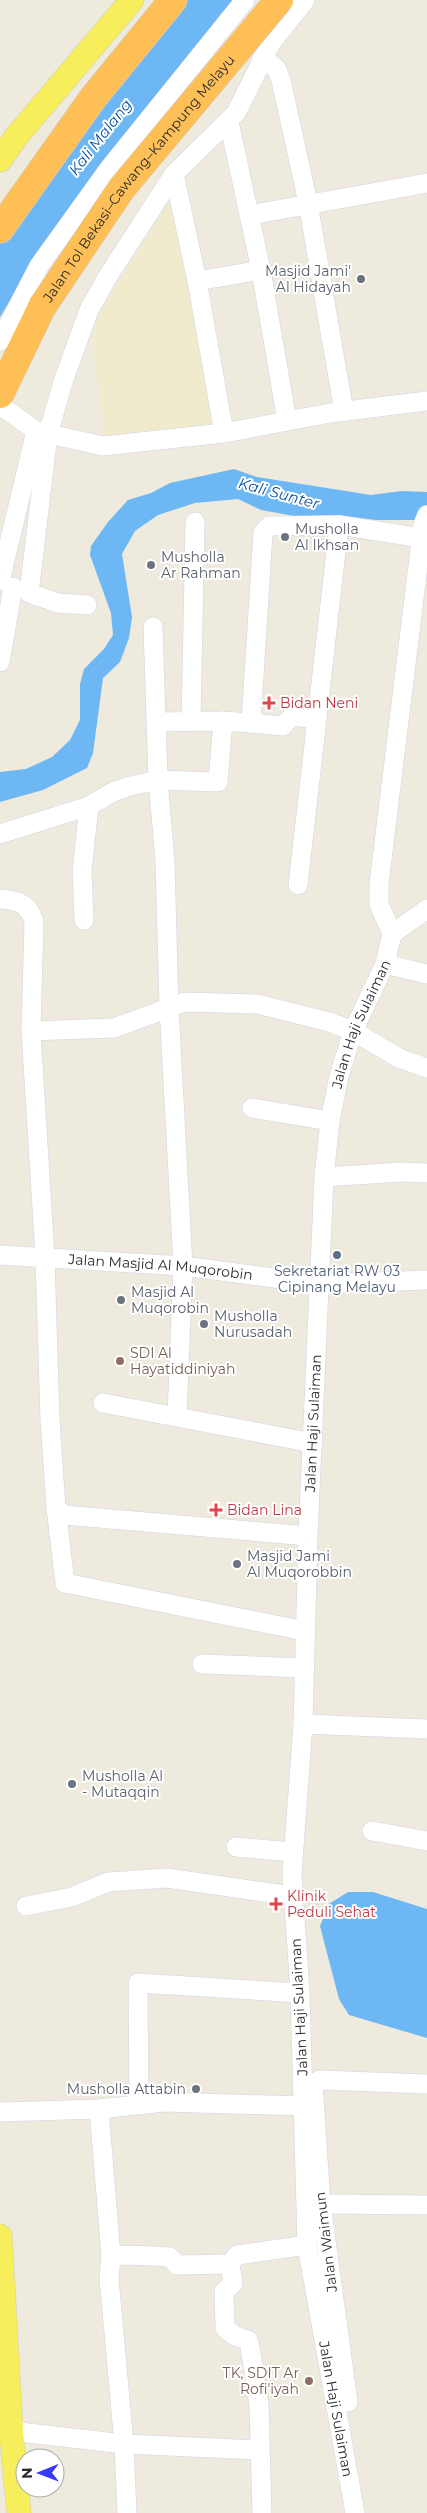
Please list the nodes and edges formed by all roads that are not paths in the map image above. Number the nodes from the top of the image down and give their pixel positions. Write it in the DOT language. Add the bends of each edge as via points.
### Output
graph roads {
  1 [pos="132,0"];
  2 [pos="173,0"];
  3 [pos="245,0"];
  4 [pos="294,2"];
  5 [pos="262,58"];
  6 [pos="229,122"];
  7 [pos="131,141"];
  8 [pos="0,160"];
  9 [pos="174,174"];
  10 [pos="427,183"];
  11 [pos="308,203"];
  12 [pos="250,215"];
  13 [pos="0,228"];
  14 [pos="261,270"];
  15 [pos="197,280"];
  16 [pos="0,341"];
  17 [pos="0,394"];
  18 [pos="427,401"];
  19 [pos="0,405"];
  20 [pos="344,412"];
  21 [pos="287,421"];
  22 [pos="42,432"];
  23 [pos="224,433"];
  24 [pos="195,522"];
  25 [pos="340,524"];
  26 [pos="424,526"];
  27 [pos="11,584"];
  28 [pos="87,605"];
  29 [pos="153,627"];
  30 [pos="0,662"];
  31 [pos="317,719"];
  32 [pos="223,721"];
  33 [pos="157,722"];
  34 [pos="191,722"];
  35 [pos="251,724"];
  36 [pos="158,780"];
  37 [pos="89,806"];
  38 [pos="0,834"];
  39 [pos="298,885"];
  40 [pos="0,899"];
  41 [pos="427,909"];
  42 [pos="84,920"];
  43 [pos="392,934"];
  44 [pos="385,964"];
  45 [pos="427,974"];
  46 [pos="169,1008"];
  47 [pos="31,1031"];
  48 [pos="353,1031"];
  49 [pos="427,1068"];
  50 [pos="252,1108"];
  51 [pos="330,1121"];
  52 [pos="427,1173"];
  53 [pos="324,1177"];
  54 [pos="0,1256"];
  55 [pos="45,1257"];
  56 [pos="183,1266"];
  57 [pos="427,1280"];
  58 [pos="320,1284"];
  59 [pos="103,1403"];
  60 [pos="177,1415"];
  61 [pos="313,1443"];
  62 [pos="56,1508"];
  63 [pos="308,1536"];
  64 [pos="305,1631"];
  65 [pos="202,1664"];
  66 [pos="305,1668"];
  67 [pos="303,1724"];
  68 [pos="427,1729"];
  69 [pos="372,1831"];
  70 [pos="427,1841"];
  71 [pos="236,1847"];
  72 [pos="292,1852"];
  73 [pos="292,1896"];
  74 [pos="26,1906"];
  75 [pos="300,1993"];
  76 [pos="427,2084"];
  77 [pos="139,2103"];
  78 [pos="303,2106"];
  79 [pos="99,2109"];
  80 [pos="0,2112"];
  81 [pos="321,2204"];
  82 [pos="427,2205"];
  83 [pos="0,2236"];
  84 [pos="307,2245"];
  85 [pos="110,2256"];
  86 [pos="230,2264"];
  87 [pos="11,2431"];
  88 [pos="124,2444"];
  89 [pos="259,2450"];
  90 [pos="19,2513"];
  91 [pos="127,2513"];
  92 [pos="262,2513"];
  93 [pos="355,2513"];
  94 [pos="365,2513"];
  1 -- 8 [label="main road"];
  2 -- 13 [label="highway" via="93,98"];
  3 -- 7 [label="street"];
  4 -- 5 [label="street"];
  4 -- 17 [label="highway, Jalan Tol Bekasi–Cawang–Kampung Melayu, bridge" via="122,188 42,307"];
  5 -- 6 [label="street"];
  5 -- 11 [label="street" via="276,68 281,80"];
  6 -- 9 [label="street"];
  6 -- 12 [label="street"];
  7 -- 9 [label="street"];
  7 -- 16 [label="street" via="38,266"];
  9 -- 15 [label="street"];
  9 -- 22 [label="street" via="89,310"];
  10 -- 11 [label="street"];
  11 -- 12 [label="street"];
  11 -- 20 [label="street"];
  12 -- 14 [label="street"];
  14 -- 15 [label="street"];
  14 -- 21 [label="street"];
  15 -- 23 [label="street"];
  18 -- 20 [label="street"];
  19 -- 22 [label="street"];
  20 -- 21 [label="street"];
  21 -- 23 [label="street"];
  22 -- 23 [label="street" via="102,446"];
  22 -- 27 [label="street"];
  22 -- 27 [label="street"];
  24 -- 34 [label="street"];
  25 -- 26 [label="street"];
  25 -- 31 [label="street"];
  25 -- 35 [label="street" via="277,524 262,533"];
  26 -- 43 [label="street" via="379,884 380,904"];
  27 -- 28 [label="street" via="58,603"];
  27 -- 30 [label="street"];
  29 -- 33 [label="street"];
  31 -- 35 [label="street" via="292,716 283,726"];
  31 -- 39 [label="street"];
  32 -- 34 [label="street"];
  32 -- 35 [label="street"];
  32 -- 36 [label="street" via="218,782"];
  33 -- 34 [label="street"];
  33 -- 36 [label="street"];
  36 -- 37 [label="street" via="114,792"];
  36 -- 46 [label="street" via="165,861"];
  37 -- 38 [label="street"];
  37 -- 42 [label="street" via="82,871"];
  40 -- 47 [label="street" via="18,901 30,909 34,921"];
  41 -- 43 [label="street"];
  43 -- 44 [label="street, Jalan Haji Sulaiman"];
  44 -- 45 [label="street"];
  44 -- 48 [label="street, Jalan Haji Sulaiman"];
  46 -- 47 [label="street" via="114,1028"];
  46 -- 48 [label="street" via="201,1001 257,1004 305,1014"];
  46 -- 56 [label="street"];
  47 -- 55 [label="street"];
  48 -- 49 [label="street" via="399,1058"];
  48 -- 51 [label="street, Jalan Haji Sulaiman"];
  50 -- 51 [label="street"];
  51 -- 53 [label="street, Jalan Haji Sulaiman"];
  52 -- 53 [label="street"];
  53 -- 58 [label="street, Jalan Haji Sulaiman"];
  54 -- 55 [label="street, Jalan Masjid Al Muqorobin"];
  55 -- 56 [label="street, Jalan Masjid Al Muqorobin"];
  55 -- 62 [label="street"];
  56 -- 58 [label="street, Jalan Masjid Al Muqorobin"];
  56 -- 60 [label="street"];
  57 -- 58 [label="street, Jalan Masjid Al Muqorobin"];
  58 -- 61 [label="street, Jalan Haji Sulaiman"];
  59 -- 60 [label="street"];
  60 -- 61 [label="street"];
  61 -- 63 [label="street, Jalan Haji Sulaiman"];
  62 -- 63 [label="street" via="64,1515"];
  62 -- 64 [label="street" via="65,1583"];
  63 -- 64 [label="street, Jalan Haji Sulaiman"];
  64 -- 66 [label="street, Jalan Haji Sulaiman"];
  65 -- 66 [label="street"];
  66 -- 67 [label="street, Jalan Haji Sulaiman"];
  67 -- 68 [label="street"];
  67 -- 72 [label="street, Jalan Haji Sulaiman"];
  69 -- 70 [label="street"];
  71 -- 72 [label="street"];
  72 -- 73 [label="street, Jalan Haji Sulaiman"];
  73 -- 74 [label="street" via="167,1878 108,1882 72,1897"];
  73 -- 75 [label="street, Jalan Haji Sulaiman"];
  75 -- 77 [label="street" via="137,1983"];
  75 -- 78 [label="street, Jalan Haji Sulaiman"];
  76 -- 81 [label="street, Jalan Waimun" via="314,2082"];
  77 -- 78 [label="street"];
  77 -- 79 [label="street"];
  78 -- 84 [label="street, Jalan Haji Sulaiman"];
  79 -- 80 [label="street"];
  79 -- 85 [label="street"];
  81 -- 82 [label="street"];
  81 -- 94 [label="street, Jalan Waimun"];
  83 -- 87 [label="main road"];
  84 -- 86 [label="street" via="237,2255"];
  84 -- 93 [label="street, Jalan Haji Sulaiman"];
  85 -- 86 [label="street" via="170,2257 177,2265"];
  85 -- 88 [label="street" via="109,2278"];
  86 -- 89 [label="street" via="233,2284 224,2292 225,2328 248,2340 259,2405"];
  87 -- 88 [label="street"];
  87 -- 90 [label="main road"];
  88 -- 89 [label="street"];
  88 -- 91 [label="street"];
  89 -- 92 [label="street"];
}
